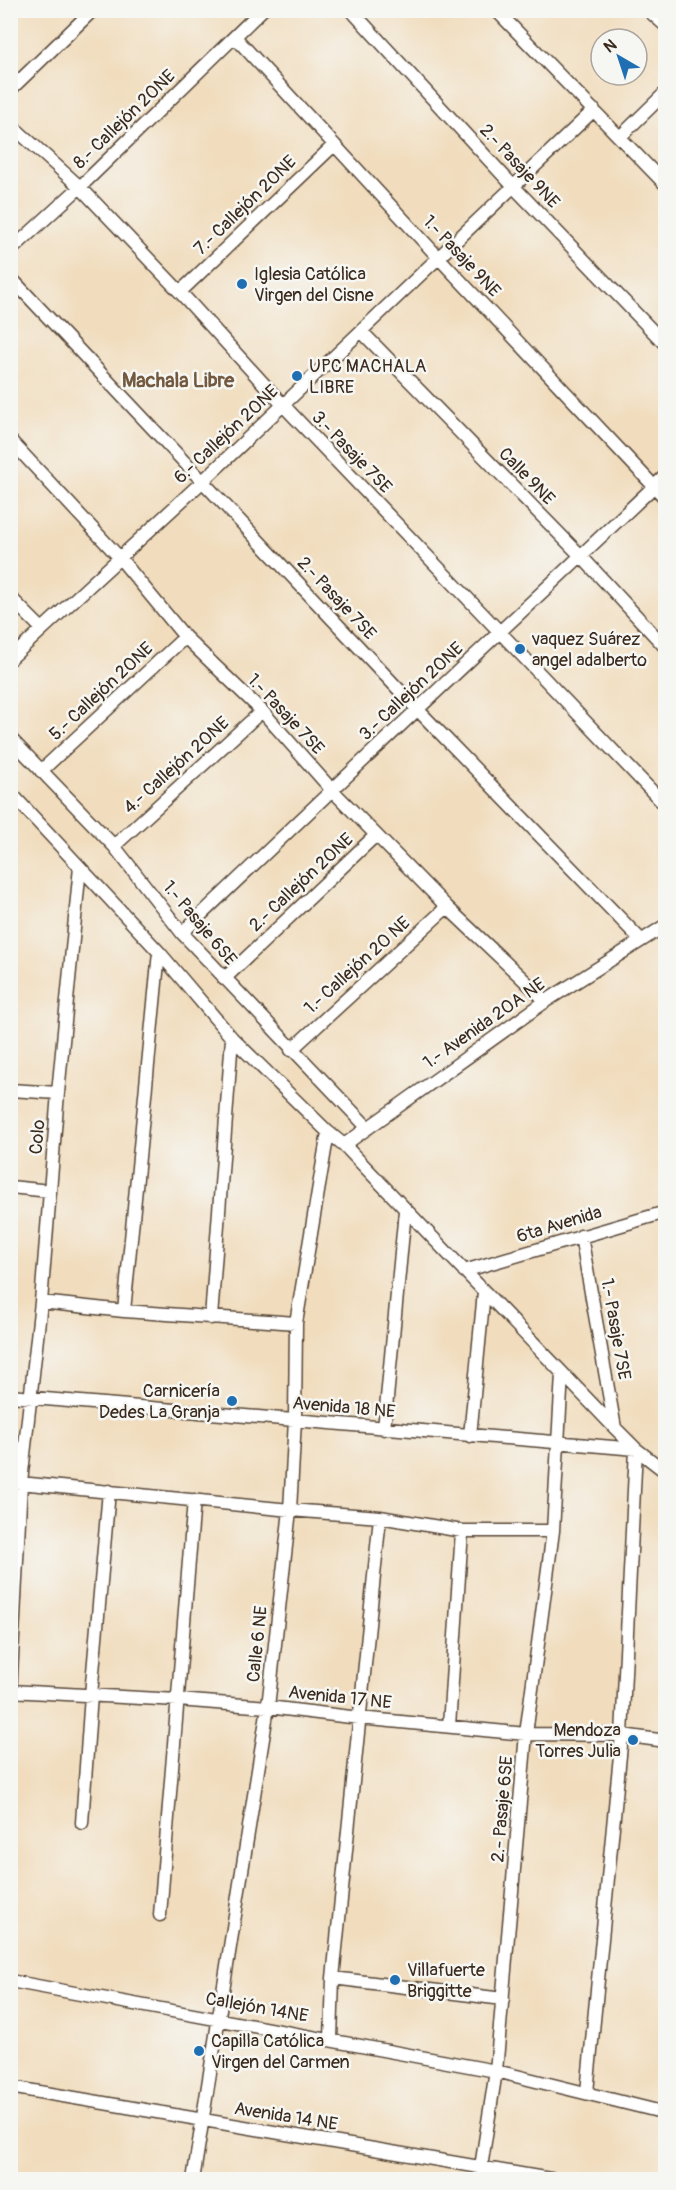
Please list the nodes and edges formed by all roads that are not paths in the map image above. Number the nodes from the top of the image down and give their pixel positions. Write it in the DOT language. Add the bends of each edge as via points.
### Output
graph roads {
  1 [pos="93,10"];
  2 [pos="262,10"];
  3 [pos="351,10"];
  4 [pos="495,10"];
  5 [pos="648,10"];
  6 [pos="666,26"];
  7 [pos="235,37"];
  8 [pos="10,90"];
  9 [pos="666,92"];
  10 [pos="594,110"];
  11 [pos="10,124"];
  12 [pos="620,137"];
  13 [pos="334,145"];
  14 [pos="666,185"];
  15 [pos="513,186"];
  16 [pos="80,187"];
  17 [pos="10,251"];
  18 [pos="438,257"];
  19 [pos="10,277"];
  20 [pos="180,292"];
  21 [pos="361,331"];
  22 [pos="666,345"];
  23 [pos="283,405"];
  24 [pos="10,440"];
  25 [pos="666,475"];
  26 [pos="203,481"];
  27 [pos="654,486"];
  28 [pos="666,499"];
  29 [pos="580,556"];
  30 [pos="119,557"];
  31 [pos="10,597"];
  32 [pos="42,629"];
  33 [pos="500,633"];
  34 [pos="185,637"];
  35 [pos="666,648"];
  36 [pos="10,659"];
  37 [pos="418,710"];
  38 [pos="262,711"];
  39 [pos="10,738"];
  40 [pos="41,771"];
  41 [pos="331,789"];
  42 [pos="10,792"];
  43 [pos="666,806"];
  44 [pos="376,835"];
  45 [pos="114,846"];
  46 [pos="80,867"];
  47 [pos="447,907"];
  48 [pos="666,925"];
  49 [pos="182,933"];
  50 [pos="641,940"];
  51 [pos="159,952"];
  52 [pos="224,979"];
  53 [pos="546,1001"];
  54 [pos="232,1038"];
  55 [pos="291,1050"];
  56 [pos="10,1090"];
  57 [pos="58,1093"];
  58 [pos="368,1128"];
  59 [pos="328,1132"];
  60 [pos="344,1145"];
  61 [pos="10,1187"];
  62 [pos="50,1191"];
  63 [pos="405,1211"];
  64 [pos="666,1212"];
  65 [pos="581,1236"];
  66 [pos="464,1271"];
  67 [pos="484,1292"];
  68 [pos="41,1302"];
  69 [pos="124,1311"];
  70 [pos="211,1318"];
  71 [pos="296,1323"];
  72 [pos="562,1374"];
  73 [pos="10,1396"];
  74 [pos="32,1398"];
  75 [pos="295,1420"];
  76 [pos="615,1428"];
  77 [pos="384,1429"];
  78 [pos="470,1436"];
  79 [pos="560,1442"];
  80 [pos="636,1449"];
  81 [pos="666,1472"];
  82 [pos="16,1482"];
  83 [pos="109,1491"];
  84 [pos="194,1500"];
  85 [pos="290,1510"];
  86 [pos="380,1517"];
  87 [pos="462,1531"];
  88 [pos="553,1531"];
  89 [pos="11,1691"];
  90 [pos="91,1695"];
  91 [pos="10,1696"];
  92 [pos="178,1700"];
  93 [pos="268,1707"];
  94 [pos="359,1718"];
  95 [pos="449,1726"];
  96 [pos="526,1734"];
  97 [pos="622,1735"];
  98 [pos="666,1741"];
  99 [pos="82,1823"];
  100 [pos="160,1915"];
  101 [pos="333,1978"];
  102 [pos="10,1981"];
  103 [pos="503,1999"];
  104 [pos="220,2019"];
  105 [pos="331,2039"];
  106 [pos="496,2071"];
  107 [pos="10,2087"];
  108 [pos="586,2092"];
  109 [pos="666,2113"];
  110 [pos="204,2120"];
  111 [pos="482,2166"];
  112 [pos="193,2180"];
  113 [pos="479,2180"];
  114 [pos="556,2180"];
  1 -- 8 [label="street"];
  2 -- 7 [label="street, 8.- Callejón 20NE"];
  3 -- 15 [label="street, 2.- Pasaje 9NE"];
  4 -- 10 [label="street"];
  5 -- 6 [label="street"];
  7 -- 13 [label="street, 1.- Pasaje 9NE"];
  7 -- 16 [label="street, 8.- Callejón 20NE"];
  9 -- 12 [label="street"];
  10 -- 12 [label="street"];
  10 -- 15 [label="street, 6.- Callejón 20NE"];
  11 -- 16 [label="street, 3.- Pasaje 7SE"];
  12 -- 14 [label="street"];
  13 -- 18 [label="street, 1.- Pasaje 9NE"];
  13 -- 20 [label="street, 7.- Callejón 20NE"];
  15 -- 18 [label="street, 6.- Callejón 20NE"];
  15 -- 22 [label="street, 2.- Pasaje 9NE"];
  16 -- 17 [label="street, 8.- Callejón 20NE"];
  16 -- 20 [label="street, 3.- Pasaje 7SE"];
  18 -- 21 [label="street, 6.- Callejón 20NE"];
  18 -- 27 [label="street, 1.- Pasaje 9NE"];
  19 -- 26 [label="street, 2.- Pasaje 7SE"];
  20 -- 23 [label="street, 3.- Pasaje 7SE"];
  21 -- 23 [label="street, 6.- Callejón 20NE"];
  21 -- 29 [label="street, Calle 9NE"];
  23 -- 26 [label="street, 6.- Callejón 20NE"];
  23 -- 33 [label="street, 3.- Pasaje 7SE"];
  24 -- 30 [label="street, 1.- Pasaje 7SE"];
  25 -- 27 [label="street, 3.- Callejón 20NE"];
  26 -- 30 [label="street, 6.- Callejón 20NE"];
  26 -- 37 [label="street, 2.- Pasaje 7SE"];
  27 -- 28 [label="street, 1.- Pasaje 9NE"];
  27 -- 29 [label="street, 3.- Callejón 20NE"];
  29 -- 33 [label="street, 3.- Callejón 20NE"];
  29 -- 35 [label="street, Calle 9NE"];
  30 -- 32 [label="street, 6.- Callejón 20NE"];
  30 -- 34 [label="street, 1.- Pasaje 7SE"];
  31 -- 32 [label="street"];
  32 -- 36 [label="street, 6.- Callejón 20NE"];
  33 -- 37 [label="street, 3.- Callejón 20NE"];
  33 -- 43 [label="street, 3.- Pasaje 7SE"];
  34 -- 38 [label="street, 1.- Pasaje 7SE"];
  34 -- 40 [label="street, 5.- Callejón 20NE"];
  37 -- 41 [label="street, 3.- Callejón 20NE"];
  37 -- 50 [label="street, 2.- Pasaje 7SE"];
  38 -- 41 [label="street, 1.- Pasaje 7SE"];
  38 -- 45 [label="street, 4.- Callejón 20NE"];
  39 -- 40 [label="street, 1.- Pasaje 6SE"];
  40 -- 45 [label="street, 1.- Pasaje 6SE"];
  41 -- 44 [label="street, 1.- Pasaje 7SE"];
  41 -- 49 [label="street, 3.- Callejón 20NE"];
  42 -- 46 [label="street"];
  44 -- 47 [label="street, 1.- Pasaje 7SE"];
  44 -- 52 [label="street, 2.- Callejón 20NE"];
  45 -- 49 [label="street, 1.- Pasaje 6SE"];
  46 -- 51 [label="street"];
  46 -- 57 [label="street, Colo"];
  47 -- 53 [label="street, 1.- Pasaje 7SE"];
  47 -- 55 [label="street, 1.- Callejón 20 NE"];
  48 -- 50 [label="street, 1.- Avenida 20A NE"];
  49 -- 52 [label="street, 1.- Pasaje 6SE"];
  50 -- 53 [label="street, 1.- Avenida 20A NE"];
  51 -- 54 [label="street"];
  51 -- 69 [label="street"];
  52 -- 55 [label="street, 1.- Pasaje 6SE"];
  53 -- 58 [label="street, 1.- Avenida 20A NE"];
  54 -- 59 [label="street"];
  54 -- 70 [label="street"];
  55 -- 58 [label="street, 1.- Pasaje 6SE"];
  56 -- 57 [label="street"];
  57 -- 62 [label="street, Colo"];
  58 -- 60 [label="street, 1.- Avenida 20A NE"];
  59 -- 60 [label="street"];
  59 -- 71 [label="street, Calle 6 NE"];
  60 -- 63 [label="street"];
  61 -- 62 [label="street"];
  62 -- 68 [label="street, Colo"];
  63 -- 66 [label="street"];
  63 -- 77 [label="street"];
  64 -- 65 [label="street, 6ta Avenida"];
  65 -- 66 [label="street, 6ta Avenida"];
  65 -- 76 [label="street, 1.- Pasaje 7SE"];
  66 -- 67 [label="street"];
  67 -- 72 [label="street"];
  67 -- 78 [label="street"];
  68 -- 69 [label="street"];
  68 -- 74 [label="street, Colo"];
  69 -- 70 [label="street"];
  70 -- 71 [label="street"];
  71 -- 75 [label="street, Calle 6 NE"];
  72 -- 76 [label="street"];
  72 -- 79 [label="street, 2.- Pasaje 6SE"];
  73 -- 74 [label="street, Avenida 18 NE"];
  74 -- 75 [label="street, Avenida 18 NE"];
  74 -- 82 [label="street, Colo"];
  75 -- 77 [label="street, Avenida 18 NE"];
  75 -- 85 [label="street, Calle 6 NE"];
  76 -- 80 [label="street"];
  77 -- 78 [label="street, Avenida 18 NE"];
  78 -- 79 [label="street, Avenida 18 NE"];
  79 -- 80 [label="street, Avenida 18 NE"];
  79 -- 88 [label="street, 2.- Pasaje 6SE"];
  80 -- 81 [label="street"];
  80 -- 97 [label="street"];
  82 -- 83 [label="street"];
  82 -- 89 [label="street, Colo"];
  83 -- 84 [label="street"];
  83 -- 90 [label="street"];
  84 -- 85 [label="street"];
  84 -- 92 [label="street"];
  85 -- 86 [label="street"];
  85 -- 93 [label="street, Calle 6 NE"];
  86 -- 87 [label="street"];
  86 -- 94 [label="street"];
  87 -- 88 [label="street"];
  87 -- 95 [label="street"];
  88 -- 96 [label="street, 2.- Pasaje 6SE"];
  89 -- 90 [label="street, Avenida 17 NE"];
  89 -- 91 [label="street, Colo"];
  90 -- 92 [label="street, Avenida 17 NE"];
  90 -- 99 [label="street"];
  92 -- 93 [label="street, Avenida 17 NE"];
  92 -- 100 [label="street"];
  93 -- 94 [label="street, Avenida 17 NE"];
  93 -- 104 [label="street, Calle 6 NE"];
  94 -- 95 [label="street, Avenida 17 NE"];
  94 -- 101 [label="street"];
  95 -- 96 [label="street, Avenida 17 NE"];
  96 -- 97 [label="street, Avenida 17 NE"];
  96 -- 103 [label="street, 2.- Pasaje 6SE"];
  97 -- 98 [label="street, Avenida 17 NE"];
  97 -- 108 [label="street"];
  101 -- 103 [label="street"];
  101 -- 105 [label="street"];
  102 -- 104 [label="street, Callejón 14NE"];
  103 -- 106 [label="street, 2.- Pasaje 6SE"];
  104 -- 105 [label="street, Callejón 14NE"];
  104 -- 110 [label="street, Calle 6 NE"];
  105 -- 106 [label="street, Callejón 14NE"];
  106 -- 108 [label="street, Callejón 14NE"];
  106 -- 111 [label="street, 2.- Pasaje 6SE"];
  107 -- 110 [label="street, Avenida 14 NE"];
  108 -- 109 [label="street, Callejón 14NE"];
  110 -- 111 [label="street, Avenida 14 NE"];
  110 -- 112 [label="street, Calle 6 NE"];
  111 -- 113 [label="street, 2.- Pasaje 6SE"];
  111 -- 114 [label="street, Avenida 14 NE"];
}
